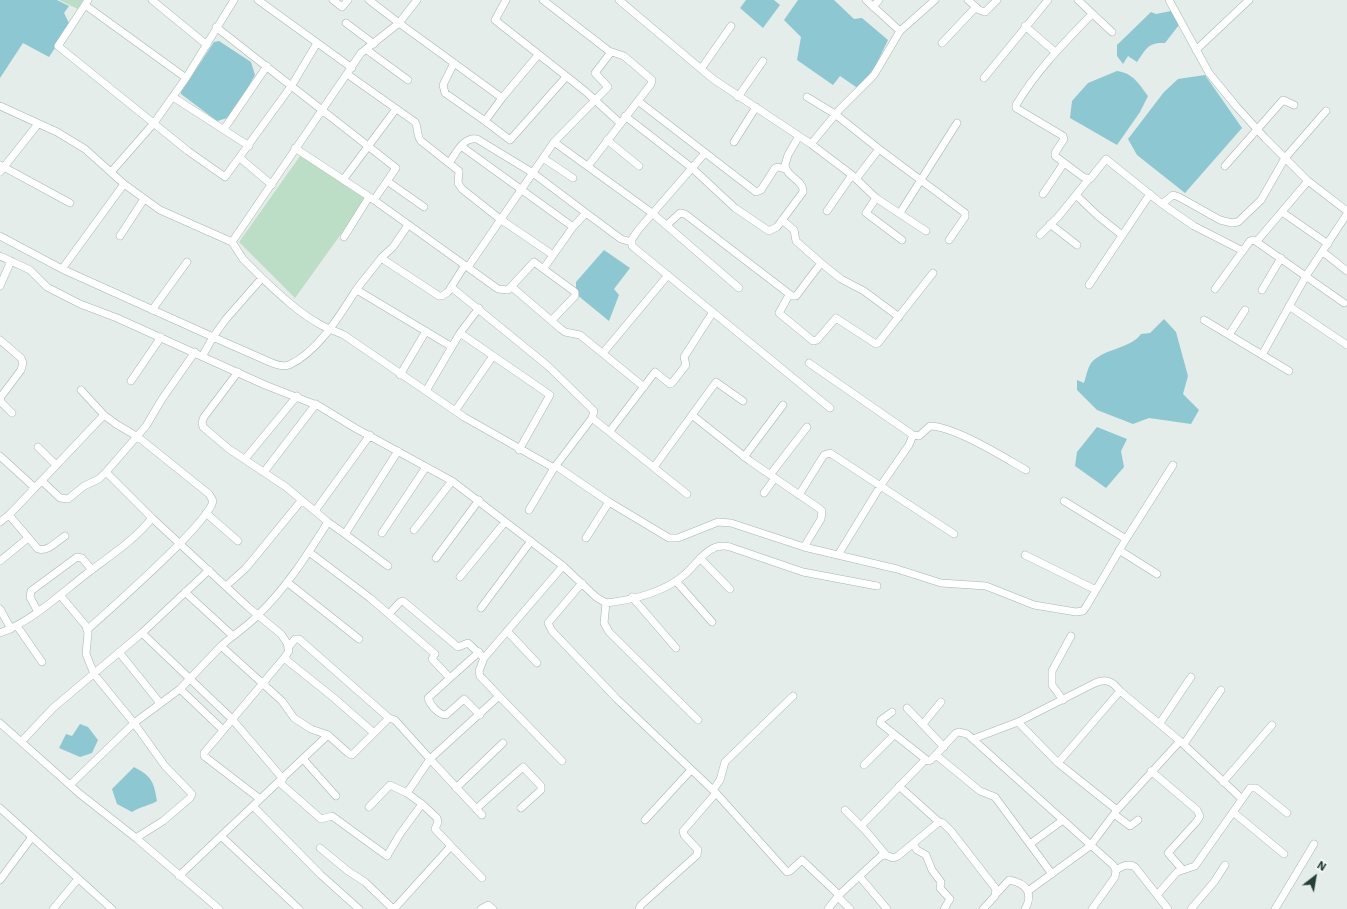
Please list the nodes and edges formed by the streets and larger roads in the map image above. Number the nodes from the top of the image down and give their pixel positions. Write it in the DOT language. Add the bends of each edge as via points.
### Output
graph roads {
  1 [pos="152,0"];
  2 [pos="234,0"];
  3 [pos="258,0"];
  4 [pos="333,0"];
  5 [pos="348,0"];
  6 [pos="369,0"];
  7 [pos="417,0"];
  8 [pos="506,0"];
  9 [pos="543,0"];
  10 [pos="619,0"];
  11 [pos="866,0"];
  12 [pos="879,0"];
  13 [pos="935,0"];
  14 [pos="968,0"];
  15 [pos="997,0"];
  16 [pos="1048,0"];
  17 [pos="1078,0"];
  18 [pos="1169,0"];
  19 [pos="1249,0"];
  20 [pos="87,2"];
  21 [pos="873,7"];
  22 [pos="976,7"];
  23 [pos="1092,14"];
  24 [pos="346,23"];
  25 [pos="399,23"];
  26 [pos="731,26"];
  27 [pos="1025,26"];
  28 [pos="216,27"];
  29 [pos="900,31"];
  30 [pos="1112,32"];
  31 [pos="942,43"];
  32 [pos="317,44"];
  33 [pos="374,44"];
  34 [pos="207,45"];
  35 [pos="366,50"];
  36 [pos="1196,50"];
  37 [pos="611,52"];
  38 [pos="1055,52"];
  39 [pos="538,55"];
  40 [pos="763,61"];
  41 [pos="454,63"];
  42 [pos="267,66"];
  43 [pos="701,69"];
  44 [pos="349,71"];
  45 [pos="566,77"];
  46 [pos="186,78"];
  47 [pos="984,78"];
  48 [pos="408,80"];
  49 [pos="292,85"];
  50 [pos="173,97"];
  51 [pos="738,97"];
  52 [pos="807,97"];
  53 [pos="502,98"];
  54 [pos="595,100"];
  55 [pos="638,100"];
  56 [pos="1294,105"];
  57 [pos="0,106"];
  58 [pos="756,107"];
  59 [pos="396,109"];
  60 [pos="322,110"];
  61 [pos="1326,111"];
  62 [pos="835,114"];
  63 [pos="625,116"];
  64 [pos="485,121"];
  65 [pos="154,122"];
  66 [pos="620,123"];
  67 [pos="957,123"];
  68 [pos="38,124"];
  69 [pos="1257,129"];
  70 [pos="224,130"];
  71 [pos="799,136"];
  72 [pos="607,140"];
  73 [pos="554,142"];
  74 [pos="734,142"];
  75 [pos="811,144"];
  76 [pos="249,146"];
  77 [pos="368,146"];
  78 [pos="462,146"];
  79 [pos="295,148"];
  80 [pos="879,149"];
  81 [pos="704,153"];
  82 [pos="240,158"];
  83 [pos="543,158"];
  84 [pos="1285,158"];
  85 [pos="449,163"];
  86 [pos="1064,163"];
  87 [pos="588,166"];
  88 [pos="638,166"];
  89 [pos="1225,166"];
  90 [pos="1,168"];
  91 [pos="692,168"];
  92 [pos="785,169"];
  93 [pos="112,171"];
  94 [pos="533,173"];
  95 [pos="854,177"];
  96 [pos="573,178"];
  97 [pos="920,179"];
  98 [pos="343,180"];
  99 [pos="1088,180"];
  100 [pos="387,181"];
  101 [pos="1308,181"];
  102 [pos="124,184"];
  103 [pos="272,185"];
  104 [pos="522,189"];
  105 [pos="1043,194"];
  106 [pos="1150,194"];
  107 [pos="1076,195"];
  108 [pos="876,198"];
  109 [pos="144,199"];
  110 [pos="372,199"];
  111 [pos="70,203"];
  112 [pos="1162,204"];
  113 [pos="424,207"];
  114 [pos="827,211"];
  115 [pos="1347,211"];
  116 [pos="586,212"];
  117 [pos="1282,212"];
  118 [pos="652,213"];
  119 [pos="900,213"];
  120 [pos="1347,214"];
  121 [pos="500,219"];
  122 [pos="782,220"];
  123 [pos="1050,224"];
  124 [pos="408,225"];
  125 [pos="667,225"];
  126 [pos="572,227"];
  127 [pos="926,231"];
  128 [pos="1040,235"];
  129 [pos="1122,235"];
  130 [pos="0,236"];
  131 [pos="120,236"];
  132 [pos="344,237"];
  133 [pos="902,240"];
  134 [pos="949,240"];
  135 [pos="232,242"];
  136 [pos="631,242"];
  137 [pos="1256,242"];
  138 [pos="1328,244"];
  139 [pos="1077,245"];
  140 [pos="1243,251"];
  141 [pos="1323,252"];
  142 [pos="553,255"];
  143 [pos="0,256"];
  144 [pos="380,258"];
  145 [pos="1281,258"];
  146 [pos="10,261"];
  147 [pos="187,262"];
  148 [pos="821,263"];
  149 [pos="466,266"];
  150 [pos="544,268"];
  151 [pos="62,269"];
  152 [pos="1347,271"];
  153 [pos="933,273"];
  154 [pos="668,275"];
  155 [pos="1306,276"];
  156 [pos="262,278"];
  157 [pos="1089,285"];
  158 [pos="0,286"];
  159 [pos="512,286"];
  160 [pos="451,287"];
  161 [pos="739,288"];
  162 [pos="1215,289"];
  163 [pos="357,290"];
  164 [pos="1262,290"];
  165 [pos="789,295"];
  166 [pos="1344,303"];
  167 [pos="1289,306"];
  168 [pos="479,308"];
  169 [pos="152,310"];
  170 [pos="1245,310"];
  171 [pos="713,312"];
  172 [pos="899,317"];
  173 [pos="552,320"];
  174 [pos="1204,320"];
  175 [pos="332,328"];
  176 [pos="426,332"];
  177 [pos="460,333"];
  178 [pos="1229,335"];
  179 [pos="161,337"];
  180 [pos="212,339"];
  181 [pos="0,340"];
  182 [pos="1347,345"];
  183 [pos="452,347"];
  184 [pos="196,352"];
  185 [pos="204,352"];
  186 [pos="603,353"];
  187 [pos="1262,355"];
  188 [pos="493,356"];
  189 [pos="810,364"];
  190 [pos="1289,371"];
  191 [pos="238,372"];
  192 [pos="400,375"];
  193 [pos="131,381"];
  194 [pos="644,386"];
  195 [pos="81,390"];
  196 [pos="426,391"];
  197 [pos="297,396"];
  198 [pos="743,401"];
  199 [pos="316,404"];
  200 [pos="783,405"];
  201 [pos="830,408"];
  202 [pos="455,411"];
  203 [pos="12,413"];
  204 [pos="104,414"];
  205 [pos="692,415"];
  206 [pos="592,418"];
  207 [pos="807,427"];
  208 [pos="610,431"];
  209 [pos="370,435"];
  210 [pos="913,435"];
  211 [pos="138,436"];
  212 [pos="38,447"];
  213 [pos="519,450"];
  214 [pos="398,451"];
  215 [pos="744,457"];
  216 [pos="245,459"];
  217 [pos="2,461"];
  218 [pos="56,465"];
  219 [pos="1173,465"];
  220 [pos="426,467"];
  221 [pos="555,467"];
  222 [pos="654,467"];
  223 [pos="1026,470"];
  224 [pos="106,472"];
  225 [pos="264,472"];
  226 [pos="772,476"];
  227 [pos="42,481"];
  228 [pos="452,481"];
  229 [pos="881,485"];
  230 [pos="35,488"];
  231 [pos="687,494"];
  232 [pos="764,494"];
  233 [pos="799,495"];
  234 [pos="479,500"];
  235 [pos="301,501"];
  236 [pos="1064,501"];
  237 [pos="609,502"];
  238 [pos="529,510"];
  239 [pos="315,512"];
  240 [pos="206,513"];
  241 [pos="9,515"];
  242 [pos="152,518"];
  243 [pos="0,522"];
  244 [pos="328,522"];
  245 [pos="504,522"];
  246 [pos="414,530"];
  247 [pos="382,533"];
  248 [pos="345,534"];
  249 [pos="954,534"];
  250 [pos="65,536"];
  251 [pos="28,538"];
  252 [pos="586,538"];
  253 [pos="1126,539"];
  254 [pos="238,541"];
  255 [pos="531,541"];
  256 [pos="180,544"];
  257 [pos="804,547"];
  258 [pos="1119,550"];
  259 [pos="309,552"];
  260 [pos="838,555"];
  261 [pos="1025,555"];
  262 [pos="436,558"];
  263 [pos="700,558"];
  264 [pos="0,561"];
  265 [pos="388,566"];
  266 [pos="563,566"];
  267 [pos="92,570"];
  268 [pos="208,570"];
  269 [pos="1157,574"];
  270 [pos="460,578"];
  271 [pos="676,581"];
  272 [pos="287,582"];
  273 [pos="582,583"];
  274 [pos="226,586"];
  275 [pos="877,586"];
  276 [pos="730,589"];
  277 [pos="1096,590"];
  278 [pos="185,592"];
  279 [pos="60,594"];
  280 [pos="632,597"];
  281 [pos="606,604"];
  282 [pos="481,608"];
  283 [pos="0,609"];
  284 [pos="38,612"];
  285 [pos="389,614"];
  286 [pos="258,616"];
  287 [pos="712,622"];
  288 [pos="14,628"];
  289 [pos="88,630"];
  290 [pos="507,631"];
  291 [pos="0,633"];
  292 [pos="142,633"];
  293 [pos="233,636"];
  294 [pos="1071,636"];
  295 [pos="359,639"];
  296 [pos="221,646"];
  297 [pos="288,648"];
  298 [pos="676,648"];
  299 [pos="119,652"];
  300 [pos="479,652"];
  301 [pos="284,658"];
  302 [pos="484,658"];
  303 [pos="42,662"];
  304 [pos="537,663"];
  305 [pos="94,674"];
  306 [pos="1191,677"];
  307 [pos="190,678"];
  308 [pos="450,678"];
  309 [pos="262,683"];
  310 [pos="180,688"];
  311 [pos="1221,690"];
  312 [pos="1120,691"];
  313 [pos="500,696"];
  314 [pos="793,696"];
  315 [pos="1063,700"];
  316 [pos="941,702"];
  317 [pos="160,703"];
  318 [pos="907,708"];
  319 [pos="892,712"];
  320 [pos="480,715"];
  321 [pos="389,718"];
  322 [pos="232,719"];
  323 [pos="698,720"];
  324 [pos="1018,722"];
  325 [pos="0,723"];
  326 [pos="134,723"];
  327 [pos="1160,723"];
  328 [pos="923,724"];
  329 [pos="1272,725"];
  330 [pos="223,730"];
  331 [pos="374,733"];
  332 [pos="894,735"];
  333 [pos="328,736"];
  334 [pos="973,739"];
  335 [pos="22,741"];
  336 [pos="1182,742"];
  337 [pos="503,743"];
  338 [pos="944,747"];
  339 [pos="936,755"];
  340 [pos="430,759"];
  341 [pos="304,760"];
  342 [pos="925,760"];
  343 [pos="562,761"];
  344 [pos="1058,763"];
  345 [pos="864,765"];
  346 [pos="691,770"];
  347 [pos="1151,771"];
  348 [pos="281,781"];
  349 [pos="1223,782"];
  350 [pos="70,785"];
  351 [pos="899,786"];
  352 [pos="456,788"];
  353 [pos="715,792"];
  354 [pos="407,793"];
  355 [pos="336,796"];
  356 [pos="260,798"];
  357 [pos="1242,799"];
  358 [pos="422,804"];
  359 [pos="254,806"];
  360 [pos="369,807"];
  361 [pos="0,808"];
  362 [pos="521,808"];
  363 [pos="476,809"];
  364 [pos="845,810"];
  365 [pos="1115,812"];
  366 [pos="1233,812"];
  367 [pos="1287,813"];
  368 [pos="482,815"];
  369 [pos="645,820"];
  370 [pos="1063,820"];
  371 [pos="1138,820"];
  372 [pos="939,822"];
  373 [pos="861,826"];
  374 [pos="221,836"];
  375 [pos="32,837"];
  376 [pos="136,838"];
  377 [pos="912,844"];
  378 [pos="1030,844"];
  379 [pos="1314,844"];
  380 [pos="451,846"];
  381 [pos="1090,846"];
  382 [pos="320,848"];
  383 [pos="1284,854"];
  384 [pos="886,855"];
  385 [pos="1225,865"];
  386 [pos="1182,869"];
  387 [pos="1116,870"];
  388 [pos="1052,874"];
  389 [pos="179,876"];
  390 [pos="860,877"];
  391 [pos="482,878"];
  392 [pos="78,879"];
  393 [pos="0,880"];
  394 [pos="1028,891"];
  395 [pos="997,893"];
  396 [pos="1156,894"];
  397 [pos="839,896"];
  398 [pos="54,909"];
  399 [pos="112,909"];
  400 [pos="219,909"];
  401 [pos="298,909"];
  402 [pos="359,909"];
  403 [pos="393,909"];
  404 [pos="481,909"];
  405 [pos="493,909"];
  406 [pos="639,909"];
  407 [pos="828,909"];
  408 [pos="850,909"];
  409 [pos="887,909"];
  410 [pos="944,909"];
  411 [pos="983,909"];
  412 [pos="1025,909"];
  413 [pos="1092,909"];
  414 [pos="1168,909"];
  415 [pos="1191,909"];
  416 [pos="1275,909"];
  1 -- 34 [label="street"];
  2 -- 28 [label="street"];
  3 -- 32 [label="street"];
  4 -- 5 [label="street" via="342,7"];
  6 -- 25 [label="street"];
  7 -- 25 [label="street"];
  8 -- 39 [label="street" via="495,20"];
  9 -- 37 [label="street"];
  10 -- 43 [label="street"];
  11 -- 21 [label="street"];
  12 -- 21 [label="street"];
  13 -- 29 [label="street"];
  14 -- 22 [label="street"];
  15 -- 22 [label="street" via="985,12"];
  16 -- 27 [label="street"];
  17 -- 23 [label="street"];
  18 -- 36 [label="street"];
  19 -- 36 [label="street"];
  20 -- 46 [label="street"];
  20 -- 65 [label="street" via="58,46"];
  21 -- 29 [label="street"];
  22 -- 31 [label="street"];
  23 -- 30 [label="street"];
  23 -- 38 [label="street"];
  24 -- 33 [label="street"];
  25 -- 33 [label="street"];
  25 -- 41 [label="street"];
  26 -- 43 [label="street"];
  27 -- 38 [label="street"];
  27 -- 47 [label="street"];
  28 -- 34 [label="street"];
  28 -- 42 [label="street"];
  29 -- 62 [label="street" via="874,75"];
  32 -- 44 [label="street"];
  32 -- 49 [label="street"];
  33 -- 35 [label="street"];
  34 -- 46 [label="street"];
  35 -- 44 [label="street"];
  35 -- 48 [label="street"];
  36 -- 69 [label="street" via="1209,73"];
  37 -- 54 [label="street" via="595,74 608,88"];
  37 -- 55 [label="street" via="624,56 652,80"];
  38 -- 86 [label="street" via="1015,106 1063,136 1064,139 1054,155"];
  39 -- 45 [label="street"];
  39 -- 53 [label="street"];
  40 -- 51 [label="street"];
  41 -- 53 [label="street"];
  41 -- 64 [label="street" via="443,85 445,93"];
  42 -- 49 [label="street"];
  42 -- 70 [label="street"];
  43 -- 51 [label="street"];
  44 -- 59 [label="street"];
  44 -- 60 [label="street"];
  45 -- 54 [label="street"];
  45 -- 64 [label="street" via="510,140"];
  46 -- 50 [label="street"];
  49 -- 60 [label="street"];
  49 -- 76 [label="street"];
  50 -- 65 [label="street"];
  50 -- 70 [label="street"];
  51 -- 58 [label="street"];
  52 -- 62 [label="street"];
  53 -- 64 [label="street"];
  54 -- 66 [label="street"];
  54 -- 73 [label="street"];
  55 -- 63 [label="street"];
  55 -- 81 [label="street"];
  56 -- 69 [label="street" via="1283,100"];
  57 -- 68 [label="street"];
  58 -- 71 [label="street"];
  58 -- 74 [label="street"];
  59 -- 77 [label="street"];
  59 -- 85 [label="street" via="415,122 421,142"];
  60 -- 77 [label="street"];
  60 -- 79 [label="street"];
  61 -- 84 [label="street"];
  62 -- 75 [label="street"];
  62 -- 80 [label="street"];
  63 -- 66 [label="street"];
  63 -- 91 [label="street"];
  65 -- 82 [label="street" via="188,151 225,177"];
  65 -- 93 [label="street"];
  66 -- 72 [label="street"];
  67 -- 97 [label="street"];
  68 -- 90 [label="street"];
  68 -- 93 [label="street" via="85,149"];
  69 -- 84 [label="street"];
  69 -- 89 [label="street"];
  70 -- 76 [label="street"];
  71 -- 75 [label="street"];
  71 -- 92 [label="street" via="785,160"];
  72 -- 87 [label="street"];
  72 -- 88 [label="street"];
  73 -- 83 [label="street"];
  73 -- 87 [label="street"];
  75 -- 95 [label="street"];
  76 -- 82 [label="street"];
  77 -- 98 [label="street"];
  77 -- 100 [label="street" via="396,168"];
  78 -- 85 [label="street"];
  78 -- 94 [label="street" via="468,139 477,139"];
  78 -- 104 [label="street"];
  79 -- 98 [label="street"];
  79 -- 103 [label="street"];
  80 -- 95 [label="street"];
  80 -- 97 [label="street"];
  81 -- 91 [label="street"];
  81 -- 92 [label="street" via="756,192 761,190 777,167"];
  82 -- 103 [label="street"];
  83 -- 94 [label="street"];
  83 -- 96 [label="street"];
  84 -- 101 [label="street"];
  84 -- 112 [label="street" via="1266,193 1238,222 1220,220 1173,195"];
  85 -- 121 [label="street" via="459,171 458,183 462,189"];
  86 -- 99 [label="street"];
  86 -- 105 [label="street"];
  87 -- 118 [label="street"];
  90 -- 111 [label="street"];
  91 -- 118 [label="street"];
  91 -- 122 [label="street" via="726,200 762,228 773,230"];
  92 -- 122 [label="street" via="801,185 803,192"];
  93 -- 102 [label="street"];
  94 -- 104 [label="street"];
  94 -- 116 [label="street"];
  95 -- 108 [label="street"];
  95 -- 114 [label="street"];
  97 -- 119 [label="street"];
  97 -- 134 [label="street" via="966,215"];
  98 -- 110 [label="street"];
  99 -- 106 [label="street" via="1106,159"];
  99 -- 107 [label="street"];
  100 -- 110 [label="street"];
  100 -- 113 [label="street"];
  101 -- 115 [label="street"];
  101 -- 117 [label="street"];
  102 -- 109 [label="street"];
  102 -- 151 [label="street"];
  103 -- 135 [label="street"];
  104 -- 121 [label="street"];
  104 -- 126 [label="street"];
  106 -- 112 [label="street"];
  106 -- 129 [label="street"];
  107 -- 123 [label="street"];
  107 -- 129 [label="street"];
  108 -- 119 [label="street"];
  108 -- 133 [label="street" via="866,213"];
  109 -- 131 [label="street"];
  109 -- 135 [label="street" via="160,210"];
  110 -- 124 [label="street"];
  110 -- 132 [label="street"];
  112 -- 140 [label="street" via="1197,228"];
  116 -- 126 [label="street"];
  116 -- 136 [label="street" via="617,236"];
  117 -- 137 [label="street"];
  117 -- 138 [label="street"];
  118 -- 125 [label="street"];
  118 -- 136 [label="street"];
  119 -- 127 [label="street"];
  120 -- 138 [label="street"];
  121 -- 142 [label="street"];
  121 -- 149 [label="street"];
  122 -- 148 [label="street" via="794,230 796,241"];
  123 -- 128 [label="street"];
  123 -- 139 [label="street"];
  124 -- 144 [label="street" via="393,247"];
  124 -- 149 [label="street"];
  125 -- 161 [label="street"];
  125 -- 165 [label="street" via="680,213 685,214"];
  126 -- 142 [label="street"];
  129 -- 157 [label="street"];
  130 -- 151 [label="street"];
  135 -- 156 [label="street" via="243,259"];
  136 -- 154 [label="street" via="634,248"];
  137 -- 140 [label="street" via="1252,240"];
  137 -- 145 [label="street"];
  138 -- 141 [label="street"];
  140 -- 162 [label="street"];
  141 -- 152 [label="street"];
  141 -- 155 [label="street"];
  142 -- 150 [label="street"];
  143 -- 146 [label="street"];
  144 -- 160 [label="street" via="439,296 445,295"];
  144 -- 163 [label="street"];
  145 -- 155 [label="street"];
  145 -- 164 [label="street"];
  146 -- 158 [label="street"];
  146 -- 179 [label="street" via="30,270 47,287 80,304"];
  147 -- 169 [label="street"];
  148 -- 165 [label="street" via="796,296"];
  148 -- 172 [label="street"];
  149 -- 159 [label="street" via="498,289 508,290"];
  149 -- 160 [label="street"];
  150 -- 159 [label="street" via="533,262"];
  150 -- 173 [label="street" via="576,293"];
  151 -- 169 [label="street"];
  153 -- 172 [label="street"];
  154 -- 171 [label="street"];
  154 -- 186 [label="street"];
  155 -- 166 [label="street"];
  155 -- 167 [label="street"];
  156 -- 175 [label="street" via="287,302 322,326"];
  156 -- 180 [label="street"];
  159 -- 173 [label="street"];
  160 -- 168 [label="street"];
  163 -- 175 [label="street"];
  163 -- 176 [label="street"];
  165 -- 172 [label="street" via="779,313 812,341 817,340 836,318 876,344"];
  167 -- 182 [label="street"];
  167 -- 187 [label="street"];
  168 -- 177 [label="street"];
  168 -- 206 [label="street" via="558,375 594,410"];
  169 -- 180 [label="street"];
  170 -- 178 [label="street"];
  171 -- 194 [label="street" via="684,357 686,365 672,383 655,372"];
  171 -- 201 [label="street"];
  173 -- 186 [label="street" via="565,332 578,333"];
  174 -- 178 [label="street"];
  175 -- 180 [label="street" via="303,356 289,365 281,366"];
  175 -- 192 [label="street"];
  176 -- 183 [label="street"];
  176 -- 192 [label="street"];
  177 -- 183 [label="street"];
  177 -- 188 [label="street"];
  178 -- 187 [label="street"];
  179 -- 184 [label="street"];
  179 -- 193 [label="street"];
  180 -- 185 [label="street"];
  181 -- 203 [label="street" via="24,363 0,398"];
  183 -- 196 [label="street"];
  184 -- 185 [label="street"];
  184 -- 211 [label="street"];
  185 -- 191 [label="street"];
  186 -- 194 [label="street"];
  187 -- 190 [label="street"];
  188 -- 202 [label="street"];
  188 -- 213 [label="street" via="550,395"];
  189 -- 210 [label="street"];
  191 -- 197 [label="street"];
  191 -- 216 [label="street" via="202,422 208,433"];
  192 -- 196 [label="street"];
  194 -- 208 [label="street"];
  195 -- 204 [label="street"];
  196 -- 202 [label="street"];
  197 -- 199 [label="street"];
  197 -- 216 [label="street"];
  198 -- 205 [label="street" via="716,382"];
  199 -- 209 [label="street"];
  199 -- 225 [label="street"];
  200 -- 215 [label="street"];
  202 -- 213 [label="street"];
  204 -- 211 [label="street"];
  204 -- 218 [label="street"];
  205 -- 215 [label="street"];
  205 -- 222 [label="street"];
  206 -- 208 [label="street"];
  206 -- 221 [label="street"];
  207 -- 226 [label="street"];
  208 -- 222 [label="street"];
  209 -- 214 [label="street"];
  209 -- 239 [label="street"];
  210 -- 223 [label="street" via="919,436 930,426 941,428 976,442"];
  210 -- 229 [label="street"];
  211 -- 224 [label="street"];
  211 -- 240 [label="street" via="211,496 212,504"];
  212 -- 218 [label="street"];
  213 -- 221 [label="street"];
  214 -- 220 [label="street"];
  214 -- 248 [label="street"];
  215 -- 226 [label="street"];
  216 -- 225 [label="street"];
  217 -- 230 [label="street"];
  218 -- 227 [label="street"];
  219 -- 253 [label="street"];
  220 -- 228 [label="street"];
  220 -- 247 [label="street"];
  221 -- 237 [label="street"];
  221 -- 238 [label="street"];
  222 -- 231 [label="street"];
  224 -- 227 [label="street" via="68,499 60,498"];
  224 -- 242 [label="street"];
  225 -- 235 [label="street"];
  226 -- 232 [label="street"];
  226 -- 233 [label="street"];
  227 -- 230 [label="street"];
  228 -- 234 [label="street"];
  228 -- 246 [label="street"];
  229 -- 233 [label="street" via="830,453 826,454"];
  229 -- 249 [label="street"];
  229 -- 260 [label="street"];
  230 -- 241 [label="street"];
  233 -- 257 [label="street" via="822,511 821,519"];
  234 -- 245 [label="street"];
  234 -- 262 [label="street"];
  235 -- 239 [label="street"];
  235 -- 274 [label="street" via="246,568"];
  236 -- 253 [label="street"];
  237 -- 252 [label="street"];
  237 -- 257 [label="street" via="669,538 678,538 705,526 725,522"];
  239 -- 244 [label="street"];
  240 -- 254 [label="street"];
  240 -- 256 [label="street"];
  241 -- 243 [label="street"];
  241 -- 251 [label="street"];
  242 -- 256 [label="street"];
  242 -- 267 [label="street" via="134,537"];
  244 -- 248 [label="street"];
  244 -- 259 [label="street"];
  245 -- 255 [label="street"];
  245 -- 270 [label="street"];
  248 -- 265 [label="street"];
  250 -- 251 [label="street" via="43,551 34,546"];
  251 -- 264 [label="street"];
  253 -- 258 [label="street"];
  255 -- 266 [label="street"];
  255 -- 282 [label="street"];
  256 -- 268 [label="street"];
  256 -- 289 [label="street"];
  257 -- 260 [label="street"];
  258 -- 269 [label="street"];
  258 -- 277 [label="street"];
  259 -- 272 [label="street"];
  259 -- 285 [label="street"];
  260 -- 277 [label="street" via="941,583 986,586 1028,603 1066,611 1083,611"];
  261 -- 277 [label="street"];
  263 -- 271 [label="street"];
  263 -- 275 [label="street" via="715,547 724,546 803,572"];
  263 -- 276 [label="street"];
  266 -- 273 [label="street"];
  266 -- 290 [label="street"];
  267 -- 279 [label="street"];
  267 -- 284 [label="street" via="82,558 77,557 32,591 30,597"];
  268 -- 274 [label="street"];
  268 -- 278 [label="street"];
  271 -- 280 [label="street" via="660,589"];
  271 -- 287 [label="street"];
  272 -- 286 [label="street"];
  272 -- 295 [label="street"];
  273 -- 281 [label="street"];
  273 -- 346 [label="street" via="548,626 617,699"];
  274 -- 286 [label="street"];
  278 -- 292 [label="street"];
  278 -- 293 [label="street"];
  279 -- 284 [label="street"];
  279 -- 289 [label="street"];
  280 -- 281 [label="street"];
  280 -- 298 [label="street"];
  281 -- 323 [label="street" via="604,623 609,632"];
  283 -- 288 [label="street"];
  284 -- 288 [label="street"];
  285 -- 300 [label="street" via="404,601 458,647 468,643"];
  285 -- 308 [label="street" via="436,654 432,659"];
  286 -- 293 [label="street"];
  286 -- 297 [label="street" via="281,634"];
  288 -- 291 [label="street"];
  288 -- 303 [label="street"];
  289 -- 305 [label="street" via="86,654"];
  290 -- 302 [label="street"];
  290 -- 304 [label="street"];
  292 -- 299 [label="street"];
  292 -- 307 [label="street"];
  293 -- 296 [label="street"];
  294 -- 315 [label="street" via="1052,671 1052,685"];
  296 -- 307 [label="street"];
  296 -- 309 [label="street"];
  297 -- 301 [label="street" via="289,651"];
  297 -- 321 [label="street" via="295,639 299,639"];
  299 -- 305 [label="street"];
  299 -- 317 [label="street"];
  300 -- 302 [label="street"];
  300 -- 308 [label="street"];
  301 -- 309 [label="street"];
  301 -- 331 [label="street"];
  302 -- 313 [label="street" via="478,671 480,676"];
  305 -- 326 [label="street"];
  305 -- 335 [label="street" via="53,708"];
  306 -- 327 [label="street"];
  307 -- 310 [label="street"];
  307 -- 322 [label="street"];
  308 -- 320 [label="street" via="429,697 429,702 440,713 446,715 465,699"];
  309 -- 322 [label="street"];
  309 -- 333 [label="street" via="282,701 294,718"];
  310 -- 317 [label="street"];
  310 -- 330 [label="street"];
  311 -- 336 [label="street"];
  312 -- 315 [label="street" via="1112,682 1102,680"];
  312 -- 327 [label="street"];
  312 -- 344 [label="street"];
  313 -- 320 [label="street"];
  313 -- 343 [label="street"];
  314 -- 353 [label="street" via="728,759"];
  315 -- 324 [label="street"];
  316 -- 328 [label="street"];
  317 -- 326 [label="street"];
  318 -- 328 [label="street"];
  319 -- 332 [label="street" via="880,722"];
  320 -- 340 [label="street"];
  321 -- 331 [label="street"];
  321 -- 340 [label="street" via="395,720"];
  322 -- 330 [label="street"];
  322 -- 348 [label="street"];
  324 -- 334 [label="street"];
  324 -- 344 [label="street"];
  325 -- 335 [label="street"];
  326 -- 350 [label="street"];
  326 -- 376 [label="street" via="165,766 192,794 163,821"];
  327 -- 336 [label="street"];
  328 -- 338 [label="street"];
  329 -- 349 [label="street"];
  330 -- 356 [label="street" via="204,756"];
  331 -- 333 [label="street" via="352,755"];
  332 -- 342 [label="street"];
  332 -- 345 [label="street"];
  333 -- 341 [label="street"];
  334 -- 338 [label="street" via="959,732"];
  334 -- 370 [label="street"];
  335 -- 350 [label="street"];
  336 -- 347 [label="street"];
  336 -- 349 [label="street"];
  337 -- 352 [label="street"];
  338 -- 339 [label="street"];
  339 -- 342 [label="street" via="931,760"];
  339 -- 378 [label="street" via="980,791 995,797"];
  340 -- 352 [label="street"];
  340 -- 354 [label="street"];
  341 -- 348 [label="street"];
  341 -- 355 [label="street"];
  342 -- 351 [label="street"];
  344 -- 365 [label="street"];
  346 -- 353 [label="street"];
  346 -- 369 [label="street"];
  347 -- 365 [label="street"];
  347 -- 386 [label="street" via="1197,810 1200,816 1168,851"];
  348 -- 356 [label="street"];
  348 -- 358 [label="street" via="321,819 332,816 385,856"];
  349 -- 357 [label="street"];
  350 -- 376 [label="street"];
  351 -- 372 [label="street"];
  351 -- 373 [label="street"];
  352 -- 363 [label="street"];
  353 -- 397 [label="street" via="787,872 802,860"];
  353 -- 406 [label="street" via="683,831 698,850 697,855 640,905"];
  354 -- 358 [label="street"];
  354 -- 360 [label="street" via="390,785"];
  356 -- 359 [label="street"];
  357 -- 366 [label="street"];
  357 -- 367 [label="street" via="1253,786"];
  358 -- 380 [label="street" via="437,818 435,829"];
  359 -- 374 [label="street"];
  359 -- 402 [label="street"];
  361 -- 375 [label="street"];
  362 -- 363 [label="street" via="542,786 523,767"];
  363 -- 368 [label="street"];
  364 -- 373 [label="street"];
  365 -- 371 [label="street" via="1130,826"];
  365 -- 381 [label="street"];
  366 -- 383 [label="street"];
  366 -- 386 [label="street" via="1195,866"];
  370 -- 378 [label="street"];
  370 -- 381 [label="street"];
  372 -- 377 [label="street"];
  372 -- 395 [label="street" via="951,830"];
  373 -- 384 [label="street"];
  374 -- 389 [label="street"];
  374 -- 401 [label="street"];
  375 -- 392 [label="street"];
  375 -- 393 [label="street"];
  376 -- 389 [label="street"];
  377 -- 384 [label="street" via="893,858"];
  377 -- 410 [label="street" via="926,855 932,870 941,882 940,888 950,899"];
  378 -- 388 [label="street"];
  379 -- 416 [label="street"];
  380 -- 391 [label="street"];
  380 -- 403 [label="street"];
  381 -- 387 [label="street"];
  381 -- 388 [label="street"];
  382 -- 403 [label="street" via="365,882"];
  384 -- 390 [label="street" via="881,856"];
  385 -- 415 [label="street"];
  386 -- 396 [label="street"];
  387 -- 396 [label="street" via="1131,864"];
  387 -- 413 [label="street" via="1115,878"];
  388 -- 394 [label="street"];
  389 -- 400 [label="street"];
  390 -- 397 [label="street"];
  390 -- 409 [label="street"];
  392 -- 398 [label="street"];
  392 -- 399 [label="street"];
  394 -- 395 [label="street" via="1009,880"];
  394 -- 412 [label="street" via="1030,900"];
  395 -- 411 [label="street"];
  396 -- 414 [label="street"];
  397 -- 407 [label="street"];
  397 -- 408 [label="street"];
  404 -- 405 [label="street" via="488,905"];
}
